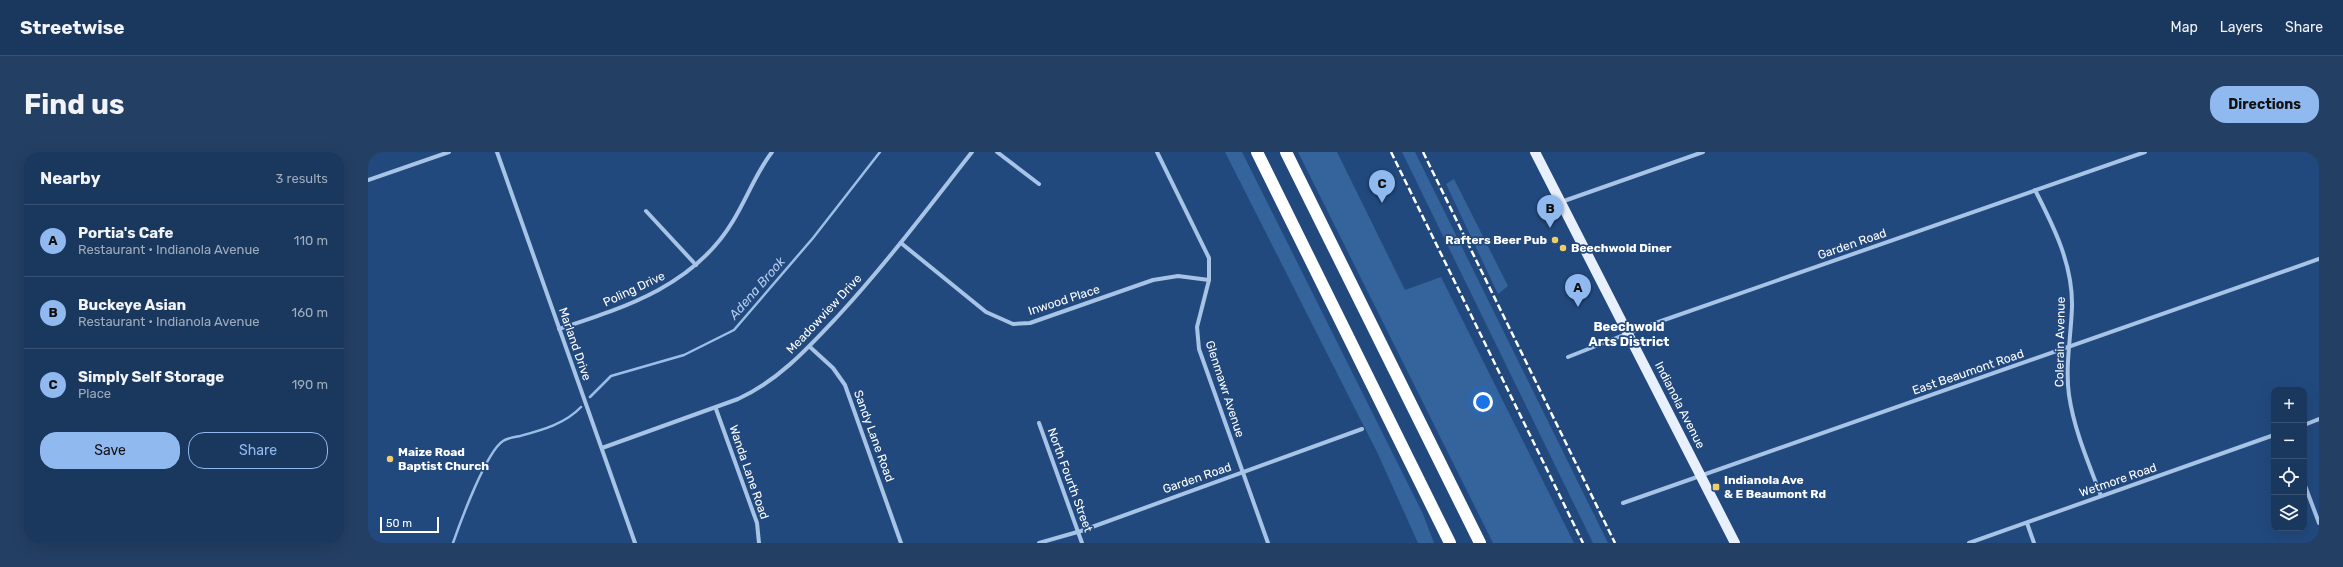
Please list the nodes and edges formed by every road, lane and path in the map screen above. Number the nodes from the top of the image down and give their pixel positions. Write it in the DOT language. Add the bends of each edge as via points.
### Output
graph roads {
  1 [pos="449,152"];
  2 [pos="497,152"];
  3 [pos="772,152"];
  4 [pos="972,152"];
  5 [pos="997,152"];
  6 [pos="1158,152"];
  7 [pos="1257,152"];
  8 [pos="1286,152"];
  9 [pos="1535,152"];
  10 [pos="1703,152"];
  11 [pos="2145,152"];
  12 [pos="368,180"];
  13 [pos="1038,184"];
  14 [pos="2035,190"];
  15 [pos="1561,202"];
  16 [pos="646,212"];
  17 [pos="901,243"];
  18 [pos="2319,259"];
  19 [pos="696,265"];
  20 [pos="1209,280"];
  21 [pos="560,329"];
  22 [pos="1629,333"];
  23 [pos="810,346"];
  24 [pos="2069,347"];
  25 [pos="1568,357"];
  26 [pos="716,408"];
  27 [pos="2319,420"];
  28 [pos="1039,423"];
  29 [pos="2307,424"];
  30 [pos="1362,429"];
  31 [pos="2271,436"];
  32 [pos="602,448"];
  33 [pos="1243,473"];
  34 [pos="1702,476"];
  35 [pos="2307,491"];
  36 [pos="2101,496"];
  37 [pos="1623,503"];
  38 [pos="2027,522"];
  39 [pos="2319,523"];
  40 [pos="1078,531"];
  41 [pos="635,543"];
  42 [pos="759,543"];
  43 [pos="901,543"];
  44 [pos="1039,543"];
  45 [pos="1082,543"];
  46 [pos="1268,543"];
  47 [pos="1450,543"];
  48 [pos="1480,543"];
  49 [pos="1735,543"];
  50 [pos="1969,543"];
  51 [pos="2034,543"];
  1 -- 12 [label="street"];
  2 -- 21 [label="street, Marland Drive"];
  3 -- 19 [label="street, Poling Drive" via="733,221 715,247"];
  4 -- 17 [label="street, Meadowview Drive"];
  5 -- 13 [label="street"];
  6 -- 20 [label="street, Glenmawr Avenue" via="1209,258"];
  7 -- 47 [label="highway"];
  8 -- 48 [label="highway"];
  9 -- 15 [label="main road, Indianola Avenue"];
  10 -- 15 [label="street"];
  11 -- 14 [label="street, Garden Road"];
  14 -- 22 [label="street, Garden Road"];
  14 -- 24 [label="street, Colerain Avenue" via="2068,263 2072,306"];
  15 -- 22 [label="main road, Indianola Avenue"];
  16 -- 19 [label="street"];
  17 -- 20 [label="street, Inwood Place" via="986,312 1013,324 1030,323 1153,280 1178,276"];
  17 -- 23 [label="street, Meadowview Drive"];
  18 -- 24 [label="street, East Beaumont Road"];
  19 -- 21 [label="street, Poling Drive" via="670,285 648,297"];
  20 -- 33 [label="street, Glenmawr Avenue" via="1197,327 1199,349"];
  21 -- 32 [label="street, Marland Drive"];
  22 -- 25 [label="street, Garden Road"];
  22 -- 34 [label="main road, Indianola Avenue"];
  23 -- 26 [label="street, Meadowview Drive" via="752,393"];
  23 -- 43 [label="street, Sandy Lane Road" via="833,368 845,385"];
  24 -- 34 [label="street, East Beaumont Road"];
  24 -- 36 [label="street, Colerain Avenue" via="2069,396 2081,443"];
  26 -- 32 [label="street, Meadowview Drive"];
  26 -- 42 [label="street, Wanda Lane Road" via="757,523"];
  27 -- 29 [label="street"];
  28 -- 40 [label="street, North Fourth Street"];
  30 -- 33 [label="street, Garden Road"];
  31 -- 36 [label="street, Wetmore Road"];
  32 -- 41 [label="street, Marland Drive"];
  33 -- 40 [label="street, Garden Road"];
  33 -- 46 [label="street, Glenmawr Avenue"];
  34 -- 37 [label="street, East Beaumont Road"];
  34 -- 49 [label="main road, Indianola Avenue"];
  35 -- 39 [label="street"];
  36 -- 38 [label="street, Wetmore Road"];
  38 -- 50 [label="street, Wetmore Road"];
  38 -- 51 [label="street"];
  40 -- 44 [label="street, Garden Road"];
  40 -- 45 [label="street, North Fourth Street"];
}
